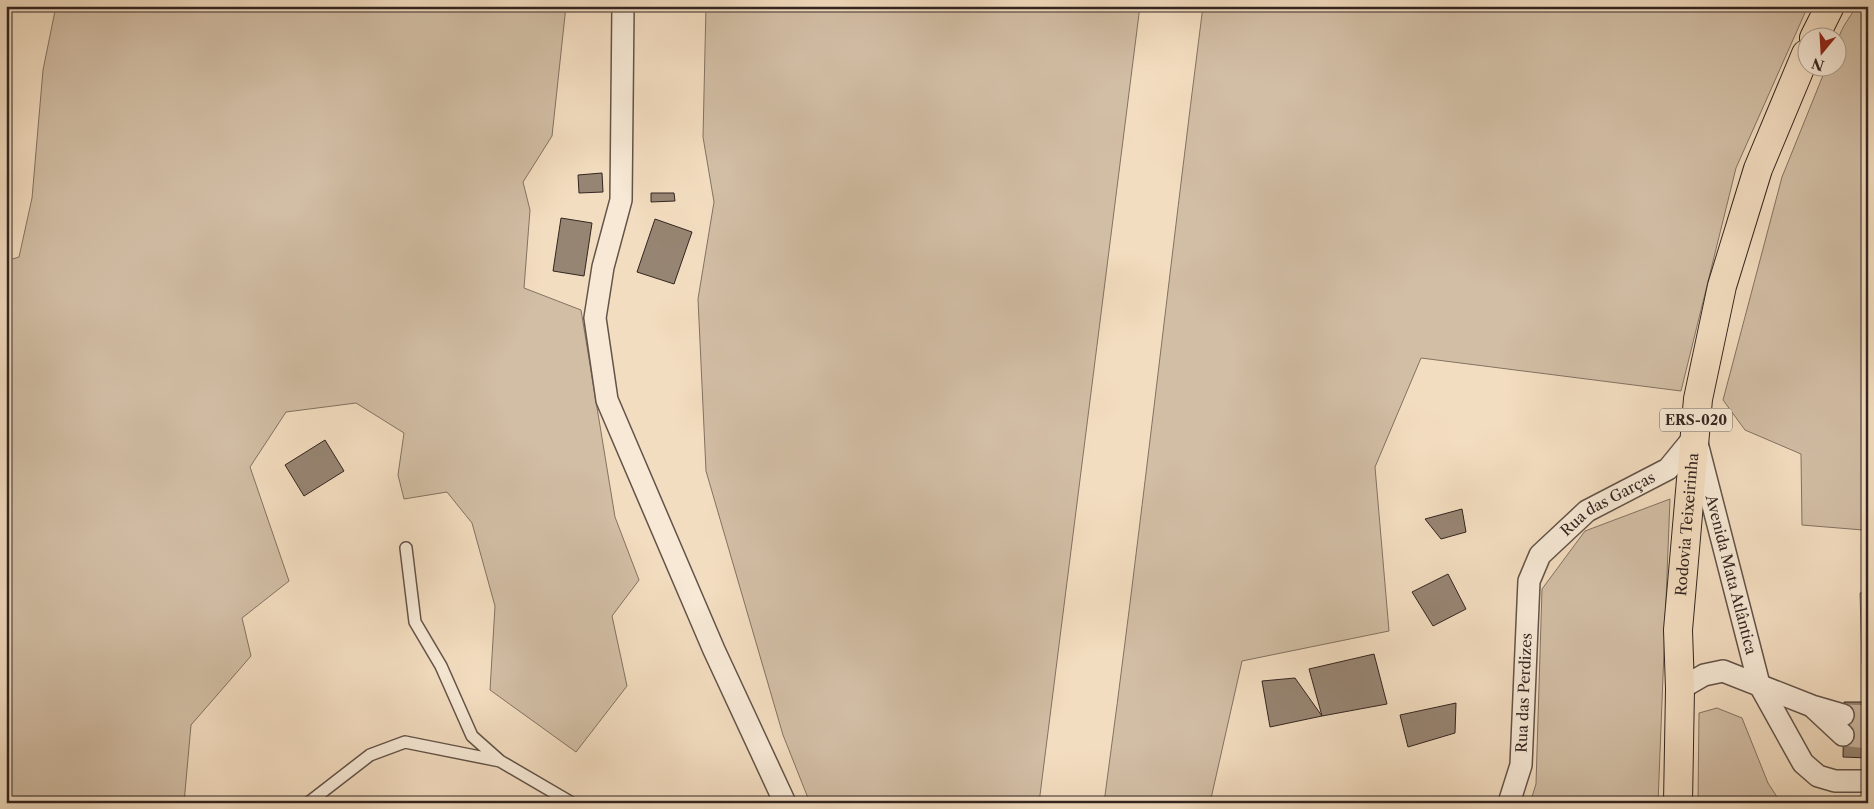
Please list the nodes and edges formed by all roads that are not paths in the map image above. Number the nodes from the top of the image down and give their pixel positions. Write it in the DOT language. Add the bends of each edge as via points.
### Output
graph roads {
  1 [pos="623,6"];
  2 [pos="1830,6"];
  3 [pos="1819,28"];
  4 [pos="1796,78"];
  5 [pos="1695,436"];
  6 [pos="406,548"];
  7 [pos="1529,582"];
  8 [pos="1759,684"];
  9 [pos="1680,689"];
  10 [pos="1843,725"];
  11 [pos="500,761"];
  12 [pos="1868,781"];
  13 [pos="308,803"];
  14 [pos="572,803"];
  15 [pos="785,803"];
  16 [pos="1509,803"];
  17 [pos="1678,803"];
  1 -- 15 [label="street" via="620,200 603,267 595,318 607,400 714,650"];
  2 -- 3 [label="main road"];
  4 -- 5 [label="main road, Rodovia Teixeirinha / ERS-020" via="1758,169 1722,286 1698,400"];
  5 -- 7 [label="street, Rua das Garças" via="1668,469 1587,511 1540,555"];
  5 -- 8 [label="street, Avenida Mata Atlântica"];
  5 -- 9 [label="main road, Rodovia Teixeirinha / ERS-020" via="1678,630"];
  6 -- 11 [label="lane" via="415,622 441,666 472,736"];
  7 -- 16 [label="street, Rua das Perdizes" via="1521,765"];
  8 -- 9 [label="street, Avenida Mata Atlântica" via="1723,671 1704,675"];
  8 -- 10 [label="street, Avenida Mata Atlântica" via="1812,706"];
  8 -- 12 [label="street, Avenida Mata Atlântica" via="1803,763 1818,776 1835,781"];
  9 -- 17 [label="main road, Rodovia Teixeirinha / ERS-020"];
  11 -- 13 [label="lane" via="405,742 370,756"];
  11 -- 14 [label="lane"];
}
